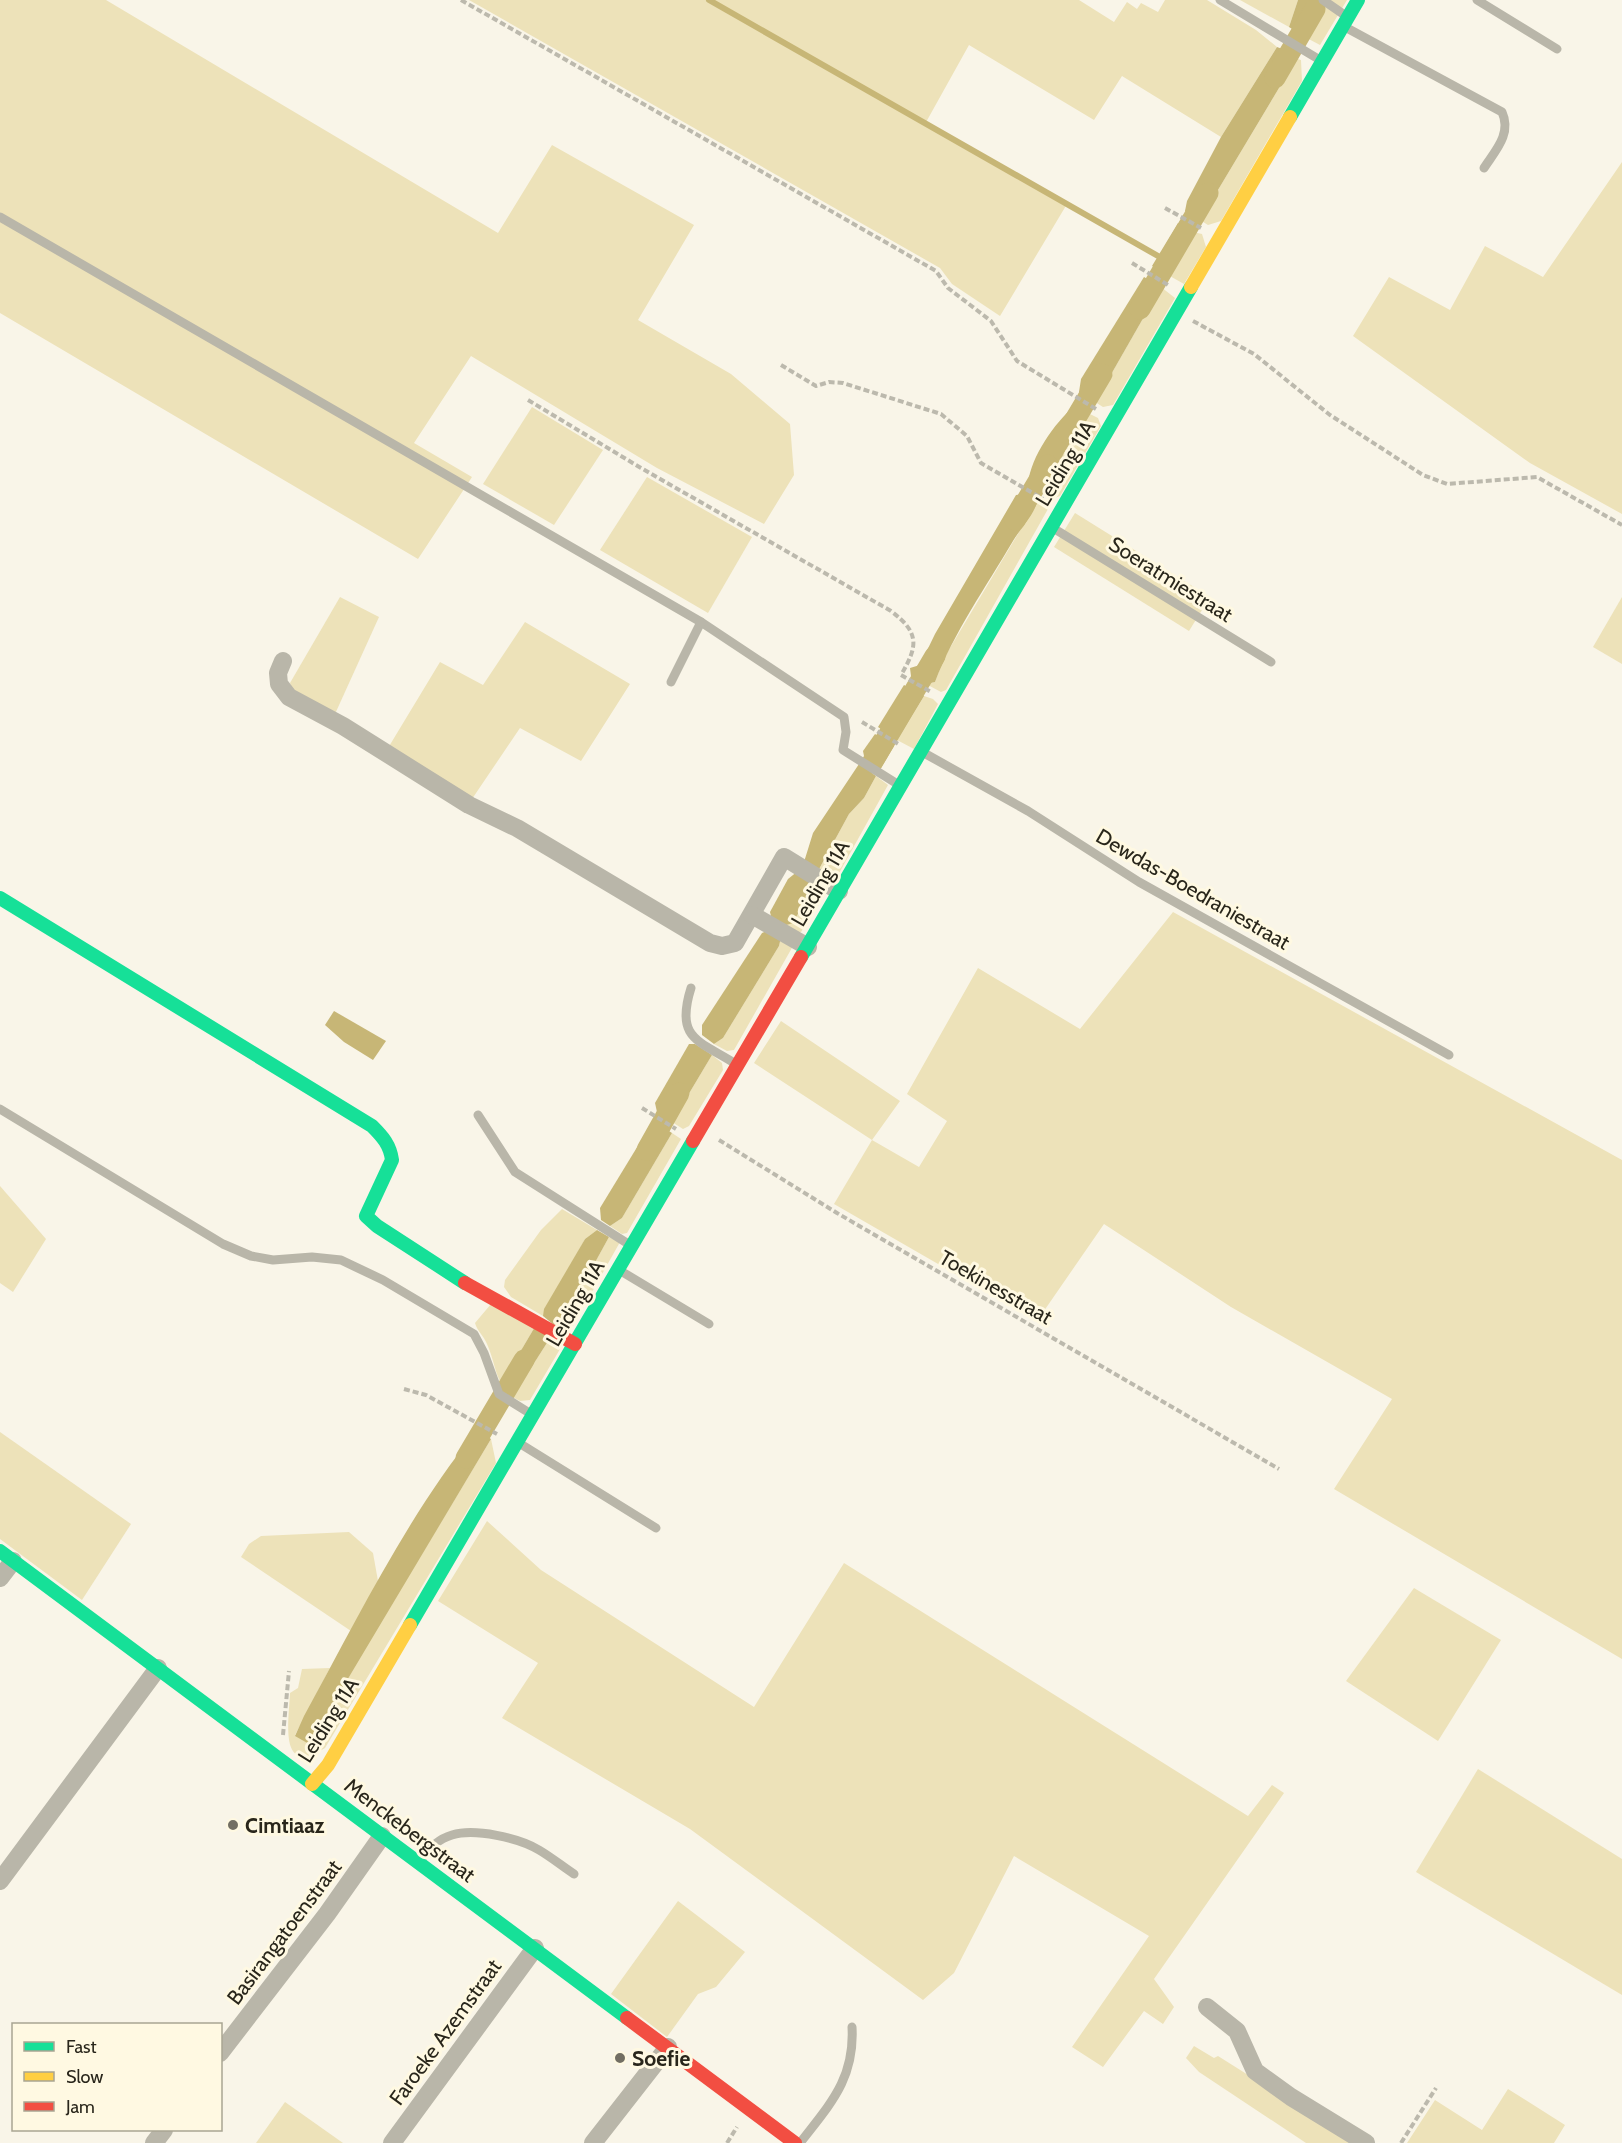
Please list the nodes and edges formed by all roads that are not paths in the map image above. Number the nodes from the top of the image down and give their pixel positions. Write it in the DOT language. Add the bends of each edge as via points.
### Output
graph roads {
  1 [pos="1220,0"];
  2 [pos="1323,0"];
  3 [pos="1358,0"];
  4 [pos="1477,0"];
  5 [pos="1346,21"];
  6 [pos="1557,49"];
  7 [pos="1322,62"];
  8 [pos="1484,168"];
  9 [pos="0,217"];
  10 [pos="1052,527"];
  11 [pos="701,622"];
  12 [pos="283,661"];
  13 [pos="1271,662"];
  14 [pos="671,682"];
  15 [pos="920,754"];
  16 [pos="901,787"];
  17 [pos="833,888"];
  18 [pos="0,898"];
  19 [pos="752,915"];
  20 [pos="803,944"];
  21 [pos="691,988"];
  22 [pos="1449,1055"];
  23 [pos="738,1065"];
  24 [pos="0,1109"];
  25 [pos="478,1115"];
  26 [pos="632,1246"];
  27 [pos="618,1269"];
  28 [pos="709,1324"];
  29 [pos="572,1342"];
  30 [pos="533,1416"];
  31 [pos="517,1442"];
  32 [pos="656,1528"];
  33 [pos="6,1556"];
  34 [pos="0,1578"];
  35 [pos="158,1668"];
  36 [pos="312,1784"];
  37 [pos="382,1836"];
  38 [pos="419,1863"];
  39 [pos="574,1874"];
  40 [pos="0,1881"];
  41 [pos="535,1948"];
  42 [pos="1207,2007"];
  43 [pos="852,2027"];
  44 [pos="668,2047"];
  45 [pos="222,2051"];
  46 [pos="163,2131"];
  47 [pos="154,2143"];
  48 [pos="392,2143"];
  49 [pos="593,2143"];
  50 [pos="795,2143"];
  51 [pos="800,2143"];
  52 [pos="1366,2143"];
  1 -- 7 [label="lane"];
  2 -- 5 [label="lane"];
  3 -- 5 [label="street, Leiding 11A"];
  4 -- 6 [label="lane"];
  5 -- 7 [label="street, Leiding 11A"];
  5 -- 8 [label="lane" via="1502,112 1504,136"];
  7 -- 10 [label="street, Leiding 11A"];
  9 -- 11 [label="lane"];
  10 -- 13 [label="lane, Soeratmiestraat"];
  10 -- 15 [label="street, Leiding 11A"];
  11 -- 14 [label="lane"];
  11 -- 16 [label="lane" via="844,717 843,750"];
  12 -- 19 [label="street" via="279,684 289,697 710,943 735,943"];
  15 -- 16 [label="street, Leiding 11A"];
  15 -- 22 [label="lane, Dewdas-Boedraniestraat" via="1028,811 1139,882"];
  16 -- 17 [label="street, Leiding 11A"];
  17 -- 19 [label="street" via="784,857"];
  17 -- 20 [label="street, Leiding 11A"];
  18 -- 29 [label="street" via="372,1126 388,1139 394,1154 366,1216 472,1287"];
  19 -- 20 [label="street"];
  20 -- 23 [label="street, Leiding 11A"];
  21 -- 23 [label="lane" via="685,1025 692,1036"];
  23 -- 26 [label="street, Leiding 11A"];
  24 -- 30 [label="lane" via="223,1244 251,1257 341,1260 383,1280 474,1334 499,1394"];
  25 -- 26 [label="lane" via="514,1172"];
  26 -- 27 [label="street, Leiding 11A"];
  27 -- 28 [label="lane"];
  27 -- 29 [label="street, Leiding 11A"];
  29 -- 30 [label="street, Leiding 11A"];
  30 -- 31 [label="street, Leiding 11A"];
  31 -- 32 [label="lane"];
  31 -- 36 [label="street, Leiding 11A" via="328,1765"];
  33 -- 34 [label="street"];
  33 -- 35 [label="street, Menckebergstraat"];
  35 -- 36 [label="street, Menckebergstraat"];
  35 -- 40 [label="street"];
  36 -- 37 [label="street, Menckebergstraat"];
  37 -- 38 [label="street, Menckebergstraat"];
  37 -- 45 [label="street, Basirangatoenstraat"];
  38 -- 39 [label="lane" via="428,1850 453,1834 483,1834 514,1839 538,1849"];
  38 -- 41 [label="street, Menckebergstraat"];
  41 -- 44 [label="street, Menckebergstraat"];
  41 -- 48 [label="street, Faroeke Azemstraat"];
  42 -- 52 [label="street" via="1237,2031 1255,2071"];
  43 -- 51 [label="lane" via="848,2073"];
  44 -- 49 [label="street"];
  44 -- 50 [label="street, Menckebergstraat"];
  46 -- 47 [label="street"];
}
